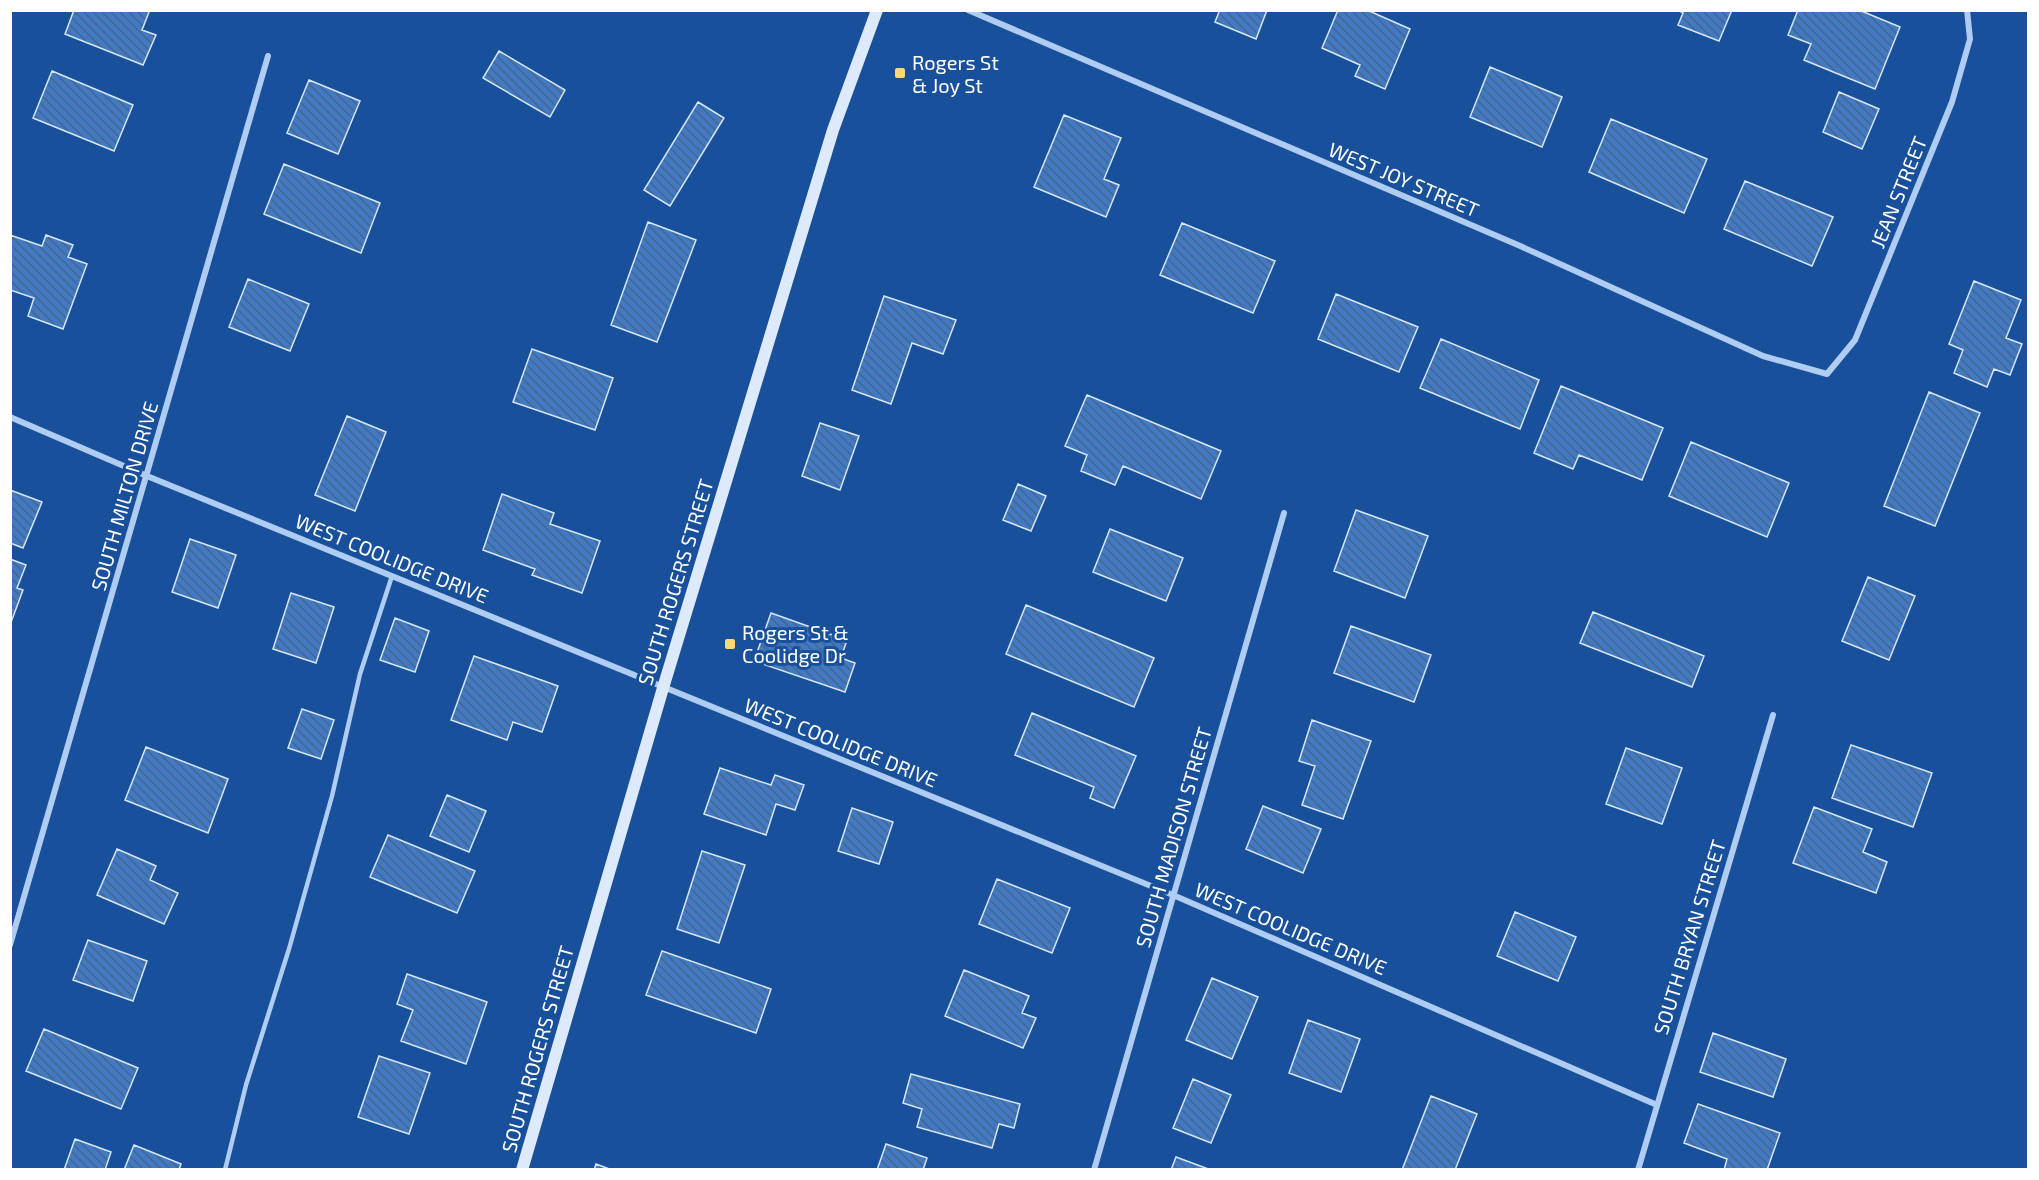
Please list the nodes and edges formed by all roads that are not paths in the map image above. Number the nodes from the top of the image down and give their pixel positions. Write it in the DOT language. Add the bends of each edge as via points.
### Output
graph roads {
  1 [pos="877,10"];
  2 [pos="968,10"];
  3 [pos="1967,10"];
  4 [pos="268,56"];
  5 [pos="1827,374"];
  6 [pos="10,417"];
  7 [pos="147,476"];
  8 [pos="1284,513"];
  9 [pos="392,576"];
  10 [pos="663,688"];
  11 [pos="1773,715"];
  12 [pos="1173,895"];
  13 [pos="10,945"];
  14 [pos="1657,1106"];
  15 [pos="225,1170"];
  16 [pos="522,1170"];
  17 [pos="1094,1170"];
  18 [pos="1638,1170"];
  1 -- 10 [label="street, SOUTH ROGERS STREET" via="833,130"];
  2 -- 5 [label="street, WEST JOY STREET" via="1518,245 1763,357"];
  3 -- 5 [label="street, JEAN STREET" via="1971,39 1952,102 1855,340"];
  4 -- 7 [label="street, SOUTH MILTON DRIVE"];
  6 -- 7 [label="street, WEST COOLIDGE DRIVE"];
  7 -- 9 [label="street, WEST COOLIDGE DRIVE"];
  7 -- 13 [label="street, SOUTH MILTON DRIVE"];
  8 -- 12 [label="street, SOUTH MADISON STREET"];
  9 -- 10 [label="street, WEST COOLIDGE DRIVE"];
  9 -- 15 [label="lane" via="360,674 332,796 246,1085"];
  10 -- 12 [label="street, WEST COOLIDGE DRIVE"];
  10 -- 16 [label="street, SOUTH ROGERS STREET"];
  11 -- 14 [label="street, SOUTH BRYAN STREET"];
  12 -- 14 [label="street, WEST COOLIDGE DRIVE"];
  12 -- 17 [label="street, SOUTH MADISON STREET"];
  14 -- 18 [label="street, SOUTH BRYAN STREET"];
}
